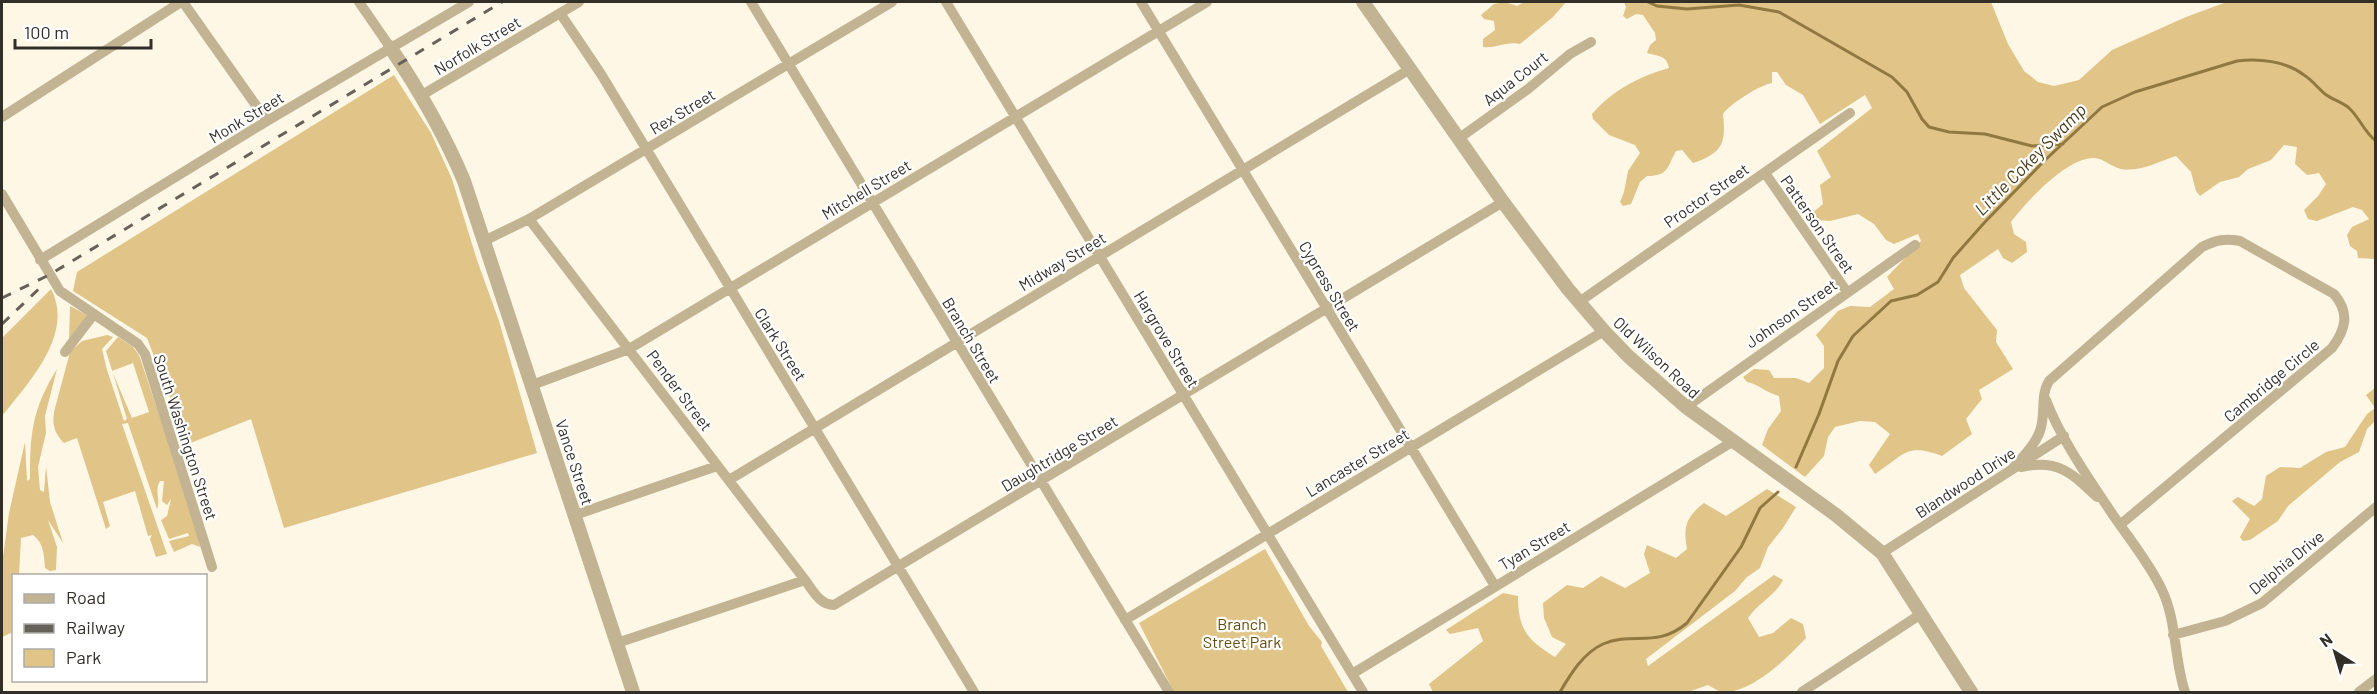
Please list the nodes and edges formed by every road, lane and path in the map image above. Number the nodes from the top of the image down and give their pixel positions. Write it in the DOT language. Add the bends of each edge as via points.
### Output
graph roads {
  1 [pos="182,2"];
  2 [pos="359,2"];
  3 [pos="469,2"];
  4 [pos="579,2"];
  5 [pos="751,2"];
  6 [pos="892,2"];
  7 [pos="946,2"];
  8 [pos="1141,2"];
  9 [pos="1207,2"];
  10 [pos="1363,2"];
  11 [pos="560,13"];
  12 [pos="1159,31"];
  13 [pos="1591,42"];
  14 [pos="390,47"];
  15 [pos="789,63"];
  16 [pos="1410,69"];
  17 [pos="422,95"];
  18 [pos="1850,113"];
  19 [pos="2,117"];
  20 [pos="1016,118"];
  21 [pos="267,121"];
  22 [pos="1458,139"];
  23 [pos="646,150"];
  24 [pos="1243,169"];
  25 [pos="1765,173"];
  26 [pos="2,194"];
  27 [pos="1503,202"];
  28 [pos="873,203"];
  29 [pos="530,219"];
  30 [pos="484,241"];
  31 [pos="1915,245"];
  32 [pos="1100,256"];
  33 [pos="40,260"];
  34 [pos="729,290"];
  35 [pos="1847,292"];
  36 [pos="1579,302"];
  37 [pos="1327,309"];
  38 [pos="94,314"];
  39 [pos="1605,331"];
  40 [pos="956,342"];
  41 [pos="629,350"];
  42 [pos="65,352"];
  43 [pos="532,385"];
  44 [pos="1183,396"];
  45 [pos="2044,396"];
  46 [pos="1686,407"];
  47 [pos="815,428"];
  48 [pos="2064,436"];
  49 [pos="1732,442"];
  50 [pos="1409,448"];
  51 [pos="717,466"];
  52 [pos="2012,469"];
  53 [pos="729,480"];
  54 [pos="1041,482"];
  55 [pos="2108,507"];
  56 [pos="2376,507"];
  57 [pos="575,515"];
  58 [pos="2121,524"];
  59 [pos="1267,534"];
  60 [pos="1882,553"];
  61 [pos="212,567"];
  62 [pos="898,567"];
  63 [pos="805,580"];
  64 [pos="1495,586"];
  65 [pos="1921,614"];
  66 [pos="1125,620"];
  67 [pos="2173,635"];
  68 [pos="617,643"];
  69 [pos="1352,674"];
  70 [pos="2376,679"];
  71 [pos="633,693"];
  72 [pos="975,693"];
  73 [pos="1169,693"];
  74 [pos="1363,693"];
  75 [pos="1802,693"];
  76 [pos="1971,693"];
  77 [pos="2185,693"];
  78 [pos="2359,693"];
  1 -- 19 [label="street"];
  1 -- 21 [label="street"];
  2 -- 14 [label="street"];
  3 -- 14 [label="street, Monk Street"];
  4 -- 11 [label="street, Norfolk Street"];
  5 -- 15 [label="street, Branch Street"];
  6 -- 15 [label="street, Rex Street"];
  7 -- 20 [label="street, Hargrove Street"];
  8 -- 12 [label="street, Cypress Street"];
  9 -- 12 [label="street, Mitchell Street"];
  10 -- 16 [label="street, Old Wilson Road"];
  11 -- 17 [label="street, Norfolk Street"];
  11 -- 23 [label="street, Clark Street"];
  12 -- 20 [label="street, Mitchell Street"];
  12 -- 24 [label="street, Cypress Street"];
  13 -- 22 [label="street, Aqua Court"];
  14 -- 17 [label="street"];
  14 -- 21 [label="street, Monk Street"];
  15 -- 23 [label="street, Rex Street"];
  15 -- 28 [label="street, Branch Street"];
  16 -- 22 [label="street, Old Wilson Road"];
  16 -- 24 [label="street, Midway Street"];
  17 -- 30 [label="street" via="451,150"];
  18 -- 25 [label="street, Proctor Street"];
  20 -- 28 [label="street, Mitchell Street"];
  20 -- 32 [label="street, Hargrove Street"];
  21 -- 33 [label="street, Monk Street"];
  22 -- 27 [label="street, Old Wilson Road"];
  23 -- 29 [label="street, Rex Street"];
  23 -- 34 [label="street, Clark Street"];
  24 -- 32 [label="street, Midway Street"];
  24 -- 37 [label="street, Cypress Street"];
  25 -- 35 [label="street, Patterson Street"];
  25 -- 36 [label="street, Proctor Street"];
  26 -- 33 [label="street, South Washington Street"];
  27 -- 36 [label="street, Old Wilson Road"];
  27 -- 37 [label="street, Daughtridge Street"];
  28 -- 34 [label="street, Mitchell Street"];
  28 -- 40 [label="street, Branch Street"];
  29 -- 30 [label="street, Rex Street"];
  29 -- 41 [label="street, Pender Street"];
  30 -- 43 [label="street, Vance Street"];
  31 -- 35 [label="street, Johnson Street"];
  32 -- 40 [label="street, Midway Street"];
  32 -- 44 [label="street, Hargrove Street"];
  33 -- 38 [label="street, South Washington Street" via="60,291"];
  34 -- 41 [label="street, Mitchell Street"];
  34 -- 47 [label="street, Clark Street"];
  35 -- 46 [label="street, Johnson Street"];
  36 -- 39 [label="street, Old Wilson Road"];
  37 -- 44 [label="street, Daughtridge Street"];
  37 -- 50 [label="street, Cypress Street"];
  38 -- 42 [label="street"];
  38 -- 61 [label="street, South Washington Street" via="138,344 145,354"];
  39 -- 46 [label="street, Old Wilson Road"];
  39 -- 50 [label="street, Lancaster Street"];
  40 -- 47 [label="street, Midway Street"];
  40 -- 54 [label="street, Branch Street"];
  41 -- 43 [label="street, Mitchell Street"];
  41 -- 51 [label="street, Pender Street"];
  43 -- 57 [label="street, Vance Street"];
  44 -- 54 [label="street, Daughtridge Street"];
  44 -- 59 [label="street, Hargrove Street"];
  45 -- 48 [label="street"];
  45 -- 52 [label="street" via="2040,432"];
  45 -- 58 [label="street, Cambridge Circle" via="2049,381 2202,247 2214,241 2234,240 2255,248 2334,294 2342,303 2343,325 2332,348"];
  46 -- 49 [label="street, Old Wilson Road"];
  47 -- 53 [label="street, Midway Street"];
  47 -- 62 [label="street, Clark Street"];
  48 -- 52 [label="street, Blandwood Drive"];
  48 -- 55 [label="street"];
  49 -- 60 [label="street, Old Wilson Road" via="1836,515"];
  49 -- 64 [label="street, Tyan Street"];
  50 -- 59 [label="street, Lancaster Street"];
  50 -- 64 [label="street, Cypress Street"];
  51 -- 53 [label="street, Pender Street"];
  51 -- 57 [label="street"];
  52 -- 55 [label="street" via="2037,464 2058,466"];
  52 -- 60 [label="street, Blandwood Drive"];
  53 -- 63 [label="street, Pender Street"];
  54 -- 62 [label="street, Daughtridge Street"];
  54 -- 66 [label="street, Branch Street"];
  55 -- 58 [label="street"];
  56 -- 67 [label="street, Delphia Drive" via="2262,603 2225,621"];
  57 -- 68 [label="street, Vance Street"];
  58 -- 67 [label="street" via="2162,590 2169,606"];
  59 -- 66 [label="street, Lancaster Street"];
  59 -- 69 [label="street, Hargrove Street"];
  60 -- 65 [label="street, Old Wilson Road"];
  62 -- 63 [label="street, Daughtridge Street" via="834,605 822,602"];
  62 -- 72 [label="street, Clark Street"];
  63 -- 68 [label="street"];
  64 -- 69 [label="street, Tyan Street"];
  65 -- 75 [label="street"];
  65 -- 76 [label="street, Old Wilson Road"];
  66 -- 73 [label="street, Branch Street"];
  67 -- 77 [label="street"];
  68 -- 71 [label="street, Vance Street"];
  69 -- 74 [label="street, Hargrove Street"];
  70 -- 78 [label="street"];
}
